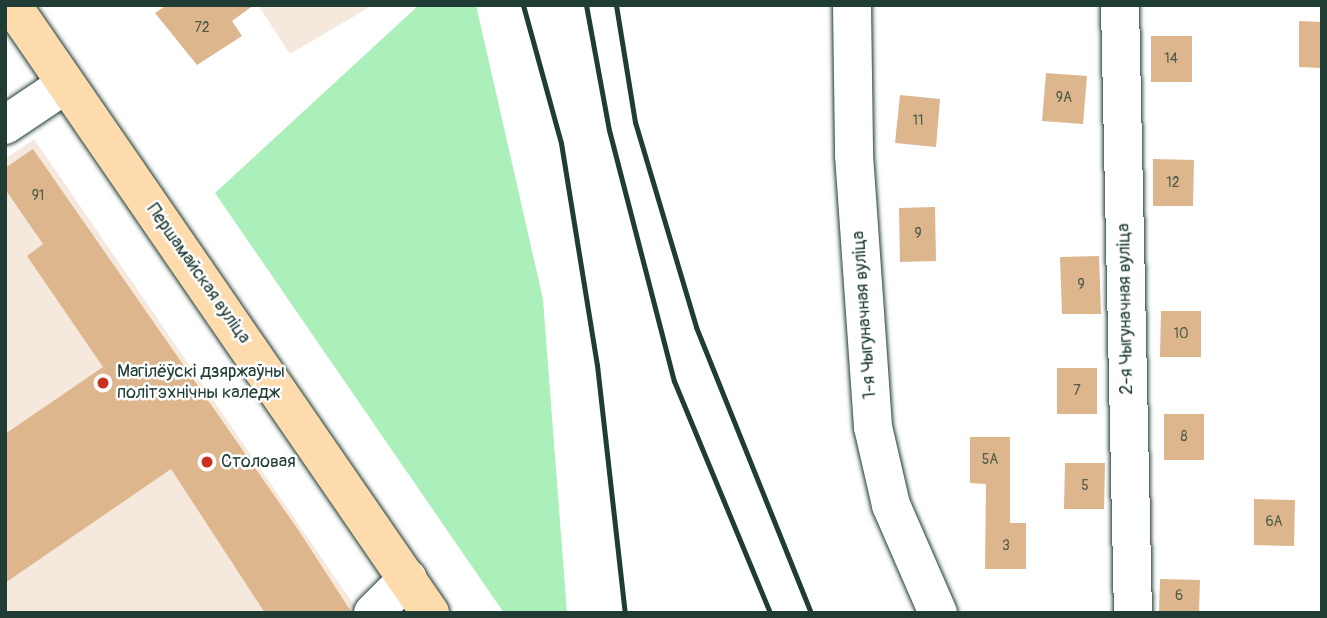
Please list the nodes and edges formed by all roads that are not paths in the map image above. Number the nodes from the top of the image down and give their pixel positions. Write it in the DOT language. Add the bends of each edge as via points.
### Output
graph roads {
  1 [pos="12,5"];
  2 [pos="852,5"];
  3 [pos="1119,5"];
  4 [pos="66,84"];
  5 [pos="5,125"];
  6 [pos="408,578"];
  7 [pos="373,613"];
  8 [pos="430,613"];
  9 [pos="938,613"];
  10 [pos="1133,613"];
  1 -- 4 [label="main road, Першамайская вуліца"];
  2 -- 9 [label="street, 1-я Чыгуначная вуліца" via="854,156 873,427 891,505"];
  3 -- 10 [label="street, 2-я Чыгуначная вуліца"];
  4 -- 5 [label="street"];
  4 -- 6 [label="main road, Першамайская вуліца"];
  6 -- 7 [label="street"];
  6 -- 8 [label="main road, Першамайская вуліца"];
}
